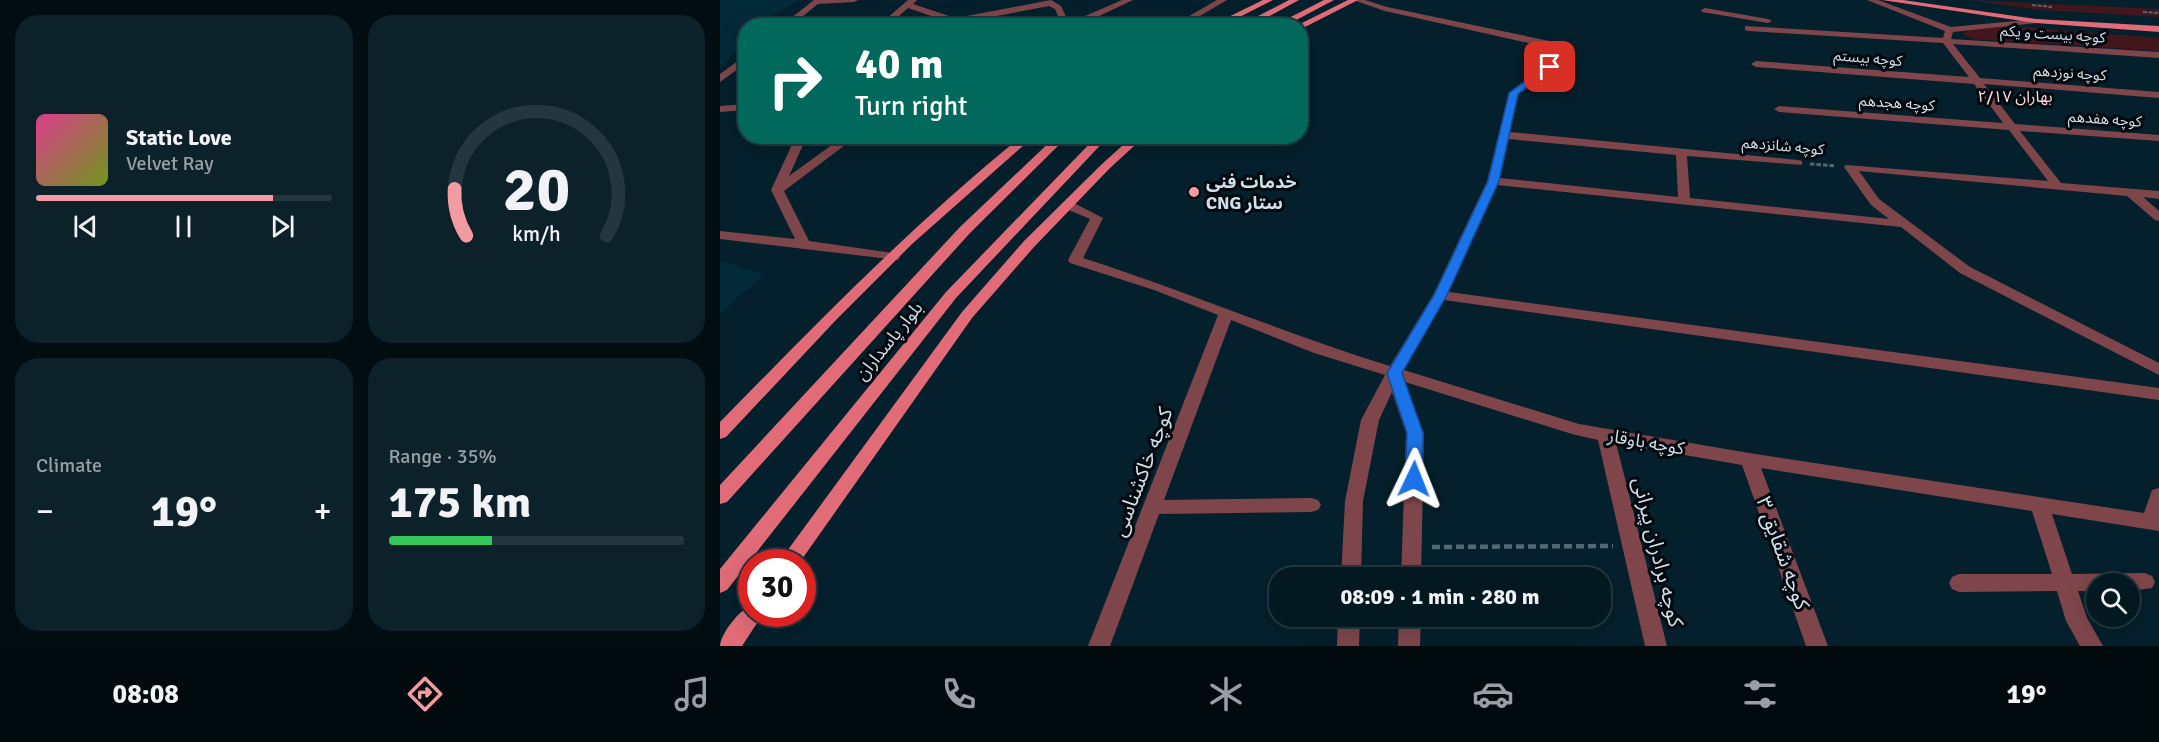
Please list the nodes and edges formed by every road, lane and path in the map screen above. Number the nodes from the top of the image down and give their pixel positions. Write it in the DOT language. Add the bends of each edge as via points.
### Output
graph roads {
  1 [pos="854,0"];
  2 [pos="1128,0"];
  3 [pos="1223,0"];
  4 [pos="1269,0"];
  5 [pos="1294,0"];
  6 [pos="1330,0"];
  7 [pos="1355,0"];
  8 [pos="1871,0"];
  9 [pos="1886,0"];
  10 [pos="1931,0"];
  11 [pos="817,1"];
  12 [pos="1048,2"];
  13 [pos="910,3"];
  14 [pos="2030,5"];
  15 [pos="2059,7"];
  16 [pos="1705,10"];
  17 [pos="2136,11"];
  18 [pos="2159,13"];
  19 [pos="1262,15"];
  20 [pos="795,18"];
  21 [pos="892,18"];
  22 [pos="946,18"];
  23 [pos="977,18"];
  24 [pos="1063,18"];
  25 [pos="1088,18"];
  26 [pos="1190,18"];
  27 [pos="1230,18"];
  28 [pos="1248,18"];
  29 [pos="1257,18"];
  30 [pos="1293,18"];
  31 [pos="2036,21"];
  32 [pos="2159,22"];
  33 [pos="1308,23"];
  34 [pos="1748,28"];
  35 [pos="2159,29"];
  36 [pos="1850,34"];
  37 [pos="1948,35"];
  38 [pos="2159,55"];
  39 [pos="738,64"];
  40 [pos="1756,64"];
  41 [pos="720,79"];
  42 [pos="1978,82"];
  43 [pos="2159,95"];
  44 [pos="738,108"];
  45 [pos="720,109"];
  46 [pos="1779,110"];
  47 [pos="2012,127"];
  48 [pos="1505,135"];
  49 [pos="2159,138"];
  50 [pos="798,144"];
  51 [pos="841,144"];
  52 [pos="1019,144"];
  53 [pos="1044,144"];
  54 [pos="1054,144"];
  55 [pos="1096,144"];
  56 [pos="1131,144"];
  57 [pos="1682,152"];
  58 [pos="1033,163"];
  59 [pos="1798,163"];
  60 [pos="1850,167"];
  61 [pos="1493,181"];
  62 [pos="2058,187"];
  63 [pos="777,190"];
  64 [pos="2131,194"];
  65 [pos="2159,195"];
  66 [pos="1684,201"];
  67 [pos="1068,205"];
  68 [pos="2159,217"];
  69 [pos="1904,224"];
  70 [pos="720,235"];
  71 [pos="804,244"];
  72 [pos="893,257"];
  73 [pos="1440,295"];
  74 [pos="1226,313"];
  75 [pos="2159,370"];
  76 [pos="1394,373"];
  77 [pos="2159,394"];
  78 [pos="720,433"];
  79 [pos="1605,434"];
  80 [pos="1749,460"];
  81 [pos="2159,495"];
  82 [pos="720,497"];
  83 [pos="1311,505"];
  84 [pos="2040,506"];
  85 [pos="1152,507"];
  86 [pos="2156,525"];
  87 [pos="1632,546"];
  88 [pos="1412,547"];
  89 [pos="798,549"];
  90 [pos="1351,567"];
  91 [pos="1411,567"];
  92 [pos="2145,582"];
  93 [pos="1959,583"];
  94 [pos="720,584"];
  95 [pos="2065,584"];
  96 [pos="743,627"];
  97 [pos="1349,627"];
  98 [pos="1410,627"];
  99 [pos="729,646"];
  100 [pos="1099,646"];
  101 [pos="1348,646"];
  102 [pos="1409,646"];
  103 [pos="1656,646"];
  104 [pos="1817,646"];
  105 [pos="2092,646"];
  1 -- 11 [label="street"];
  2 -- 25 [label="street"];
  3 -- 26 [label="street"];
  4 -- 27 [label="main road"];
  5 -- 19 [label="main road"];
  6 -- 30 [label="main road"];
  7 -- 33 [label="main road"];
  7 -- 48 [label="street" via="1570,51 1514,93"];
  8 -- 37 [label="street"];
  9 -- 31 [label="main road"];
  10 -- 32 [label="main road" via="2052,15"];
  11 -- 20 [label="street"];
  12 -- 23 [label="street"];
  12 -- 24 [label="street" via="1058,8"];
  13 -- 21 [label="street"];
  13 -- 22 [label="street"];
  14 -- 15 [label="path"];
  16 -- 36 [label="street"];
  17 -- 18 [label="path"];
  19 -- 28 [label="main road"];
  19 -- 29 [label="main road"];
  31 -- 35 [label="main road"];
  31 -- 37 [label="street"];
  34 -- 36 [label="street"];
  36 -- 37 [label="street"];
  37 -- 38 [label="street, کوچه بیست و یکم"];
  37 -- 42 [label="street"];
  39 -- 41 [label="street"];
  40 -- 42 [label="street, کوچه بیستم"];
  42 -- 43 [label="street, کوچه نوزدهم"];
  42 -- 47 [label="street"];
  44 -- 45 [label="street"];
  46 -- 47 [label="street, کوچه هجدهم"];
  47 -- 49 [label="street, کوچه هفدهم"];
  47 -- 62 [label="street"];
  48 -- 57 [label="street, کوچه شانزدهم"];
  48 -- 61 [label="street"];
  50 -- 63 [label="street"];
  51 -- 63 [label="street"];
  52 -- 72 [label="main road" via="962,190"];
  53 -- 58 [label="main road"];
  54 -- 58 [label="main road, بلوار پاسداران"];
  55 -- 94 [label="main road, بلوار پاسداران" via="951,295"];
  56 -- 67 [label="main road"];
  57 -- 59 [label="street, کوچه شانزدهم"];
  57 -- 66 [label="street"];
  58 -- 82 [label="main road, بلوار پاسداران" via="965,230"];
  59 -- 60 [label="path, کوچه شانزدهم"];
  60 -- 62 [label="street"];
  60 -- 69 [label="street" via="1875,202"];
  61 -- 66 [label="street"];
  61 -- 73 [label="street"];
  62 -- 64 [label="street"];
  63 -- 71 [label="street"];
  64 -- 65 [label="street"];
  64 -- 68 [label="street"];
  66 -- 69 [label="street"];
  67 -- 74 [label="street, کوچه باوقار" via="1097,218 1075,260"];
  67 -- 89 [label="main road" via="967,315"];
  69 -- 75 [label="street" via="1965,270"];
  70 -- 71 [label="street"];
  71 -- 72 [label="street"];
  72 -- 78 [label="main road"];
  73 -- 76 [label="street"];
  73 -- 77 [label="street"];
  74 -- 76 [label="street, کوچه باوقار" via="1320,350"];
  74 -- 85 [label="street, کوچه خاکشناسی"];
  76 -- 79 [label="street, کوچه باوقار" via="1578,430"];
  76 -- 88 [label="street" via="1415,433"];
  76 -- 90 [label="street" via="1370,420 1354,501"];
  79 -- 80 [label="street, کوچه باوقار"];
  79 -- 87 [label="street, کوچه برادران پیرانی"];
  80 -- 84 [label="street, کوچه باوقار"];
  80 -- 104 [label="street, کوچه شقایق ۳"];
  81 -- 86 [label="street"];
  83 -- 85 [label="street"];
  84 -- 86 [label="street, کوچه باوقار"];
  84 -- 95 [label="street"];
  85 -- 100 [label="street, کوچه خاکشناسی"];
  87 -- 88 [label="path"];
  87 -- 103 [label="street, کوچه برادران پیرانی"];
  88 -- 91 [label="street"];
  92 -- 95 [label="street"];
  93 -- 95 [label="street"];
  95 -- 105 [label="street"];
  96 -- 99 [label="main road"];
  97 -- 101 [label="street"];
  98 -- 102 [label="street"];
}
